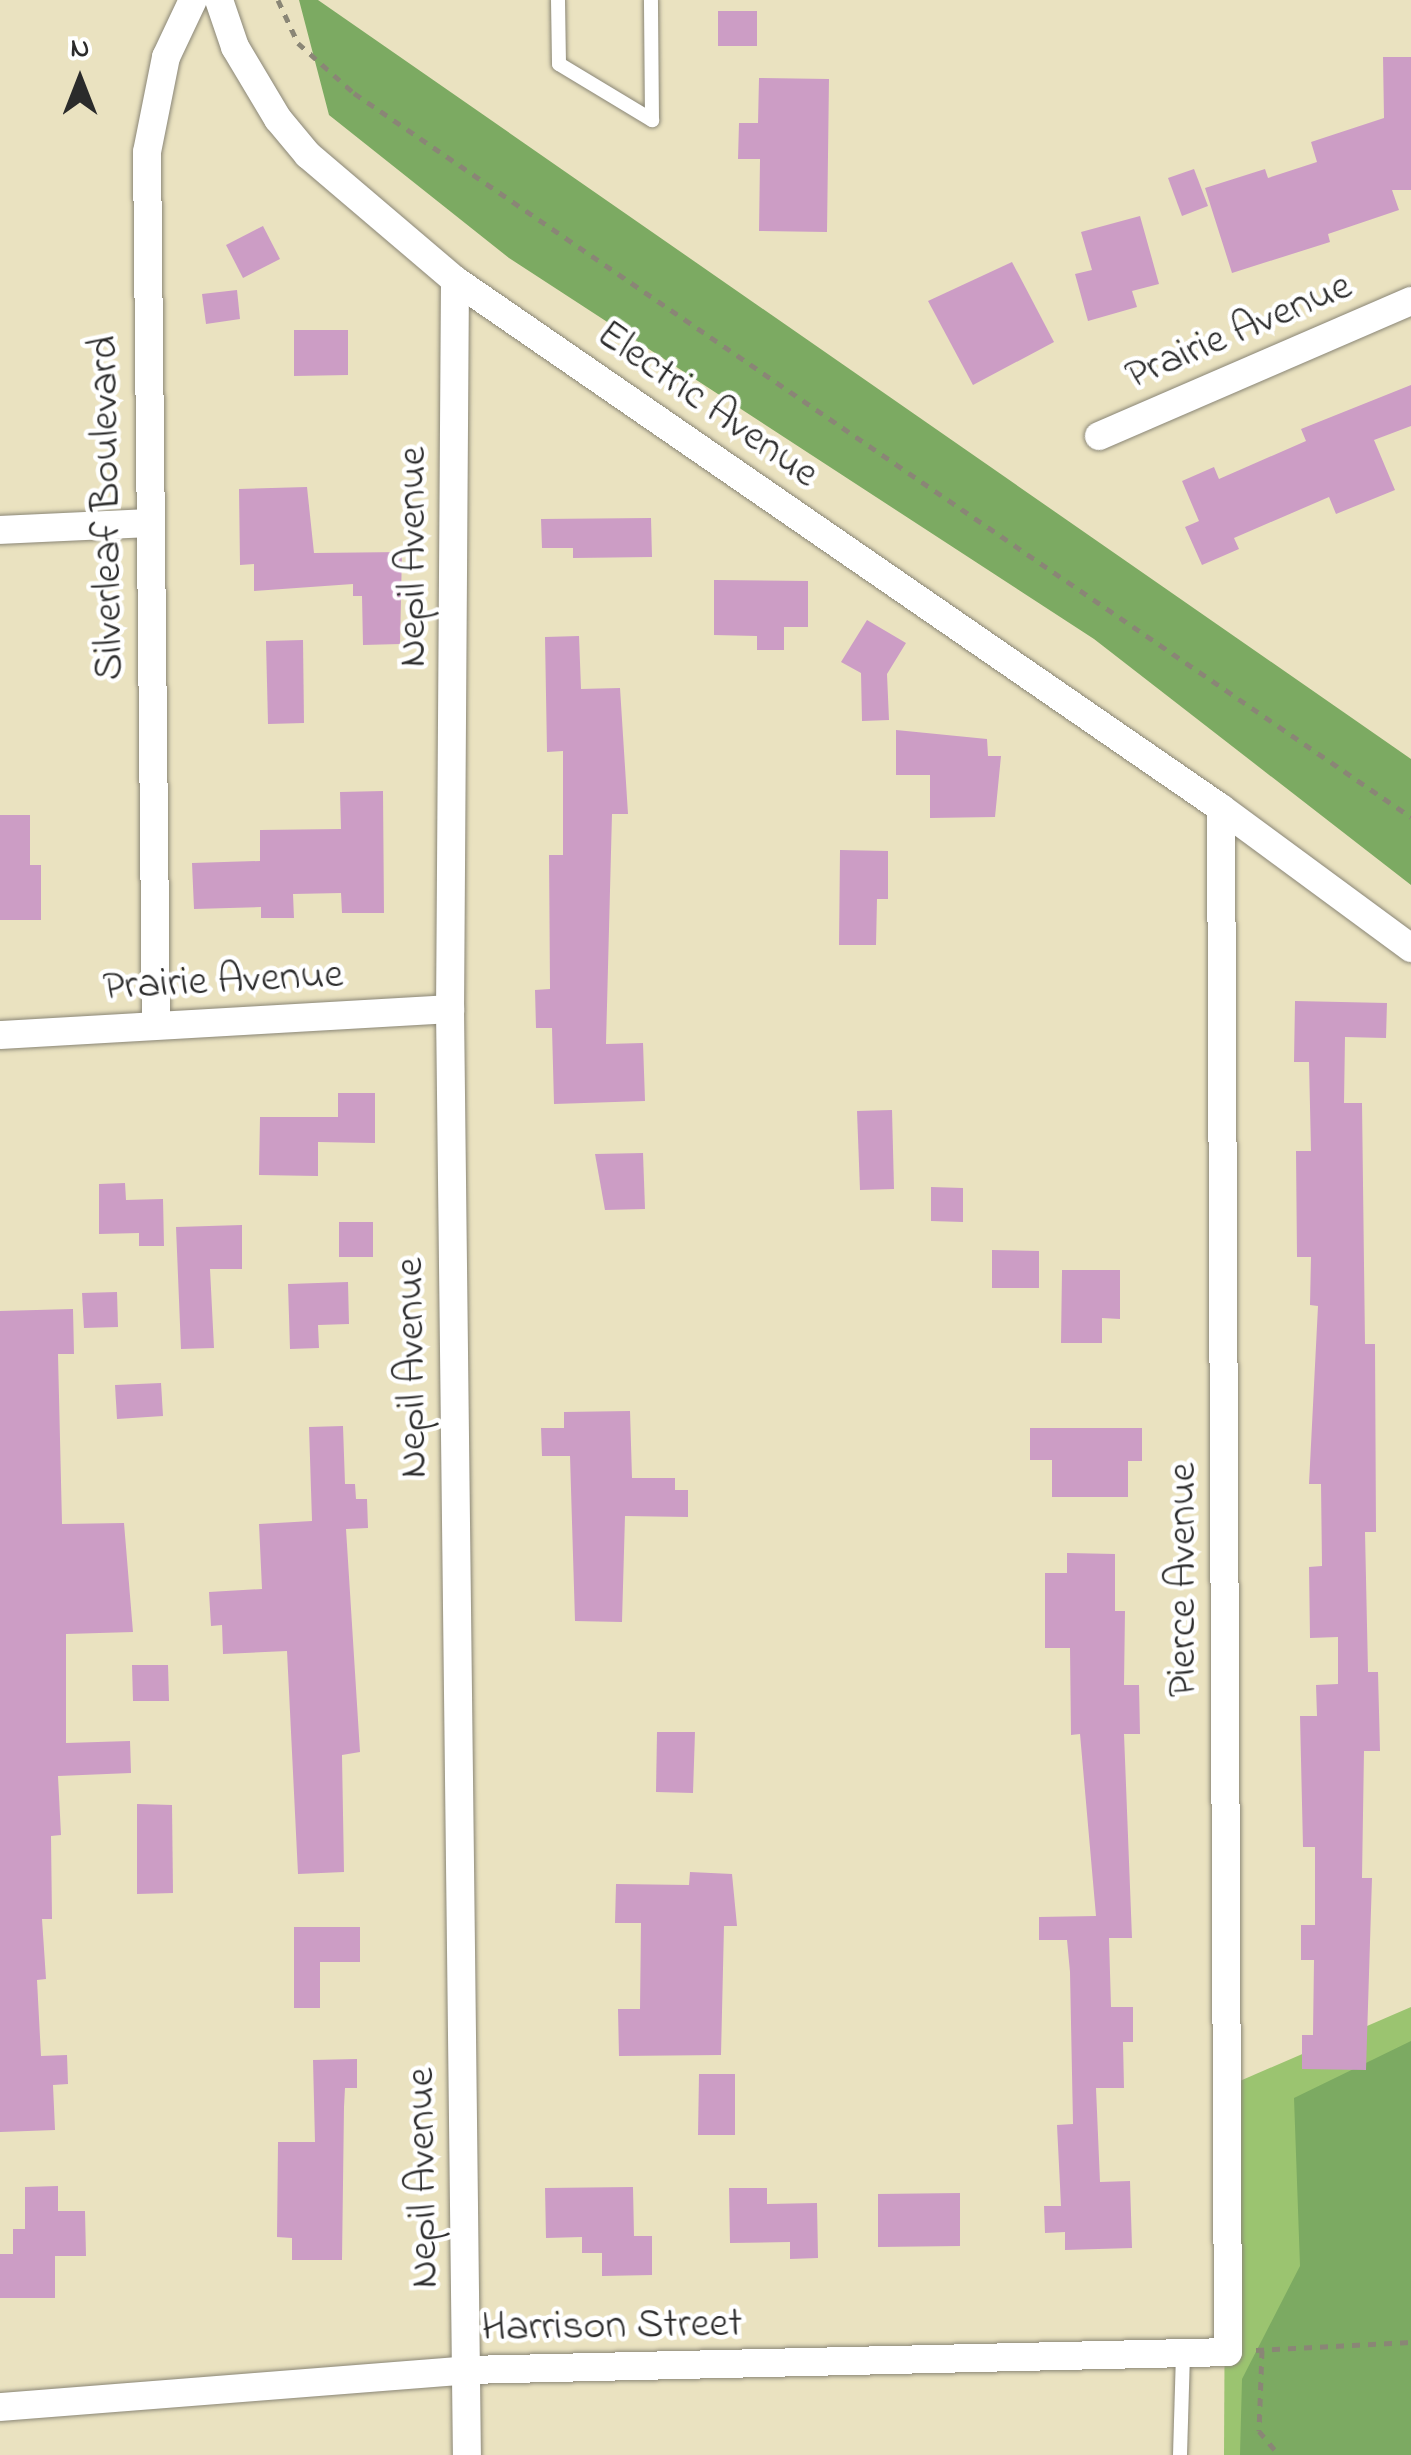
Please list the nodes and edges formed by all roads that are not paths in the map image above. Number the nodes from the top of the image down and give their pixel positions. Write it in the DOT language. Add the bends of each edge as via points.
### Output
graph roads {
  1 [pos="194,0"];
  2 [pos="220,0"];
  3 [pos="558,0"];
  4 [pos="651,0"];
  5 [pos="456,280"];
  6 [pos="1411,301"];
  7 [pos="1099,436"];
  8 [pos="147,523"];
  9 [pos="0,530"];
  10 [pos="1221,808"];
  11 [pos="1411,948"];
  12 [pos="450,1009"];
  13 [pos="156,1025"];
  14 [pos="0,1035"];
  15 [pos="1228,2352"];
  16 [pos="1183,2353"];
  17 [pos="467,2370"];
  18 [pos="0,2407"];
  19 [pos="466,2455"];
  20 [pos="1180,2455"];
  1 -- 8 [label="street, Silverleaf Boulevard" via="166,57 147,152"];
  2 -- 5 [label="street, Electric Avenue" via="236,47 278,119 308,154"];
  3 -- 4 [label="lane" via="559,64 652,120"];
  5 -- 10 [label="street, Electric Avenue"];
  5 -- 12 [label="street, Nepil Avenue"];
  6 -- 7 [label="street, Prairie Avenue"];
  8 -- 9 [label="street"];
  8 -- 13 [label="street, Silverleaf Boulevard"];
  10 -- 11 [label="street, Electric Avenue"];
  10 -- 15 [label="street, Pierce Avenue"];
  12 -- 13 [label="street, Prairie Avenue"];
  12 -- 17 [label="street, Nepil Avenue"];
  13 -- 14 [label="street, Prairie Avenue"];
  15 -- 16 [label="street, Harrison Street"];
  16 -- 17 [label="street, Harrison Street"];
  16 -- 20 [label="lane"];
  17 -- 18 [label="street, Harrison Street"];
  17 -- 19 [label="street, Nepil Avenue"];
}
